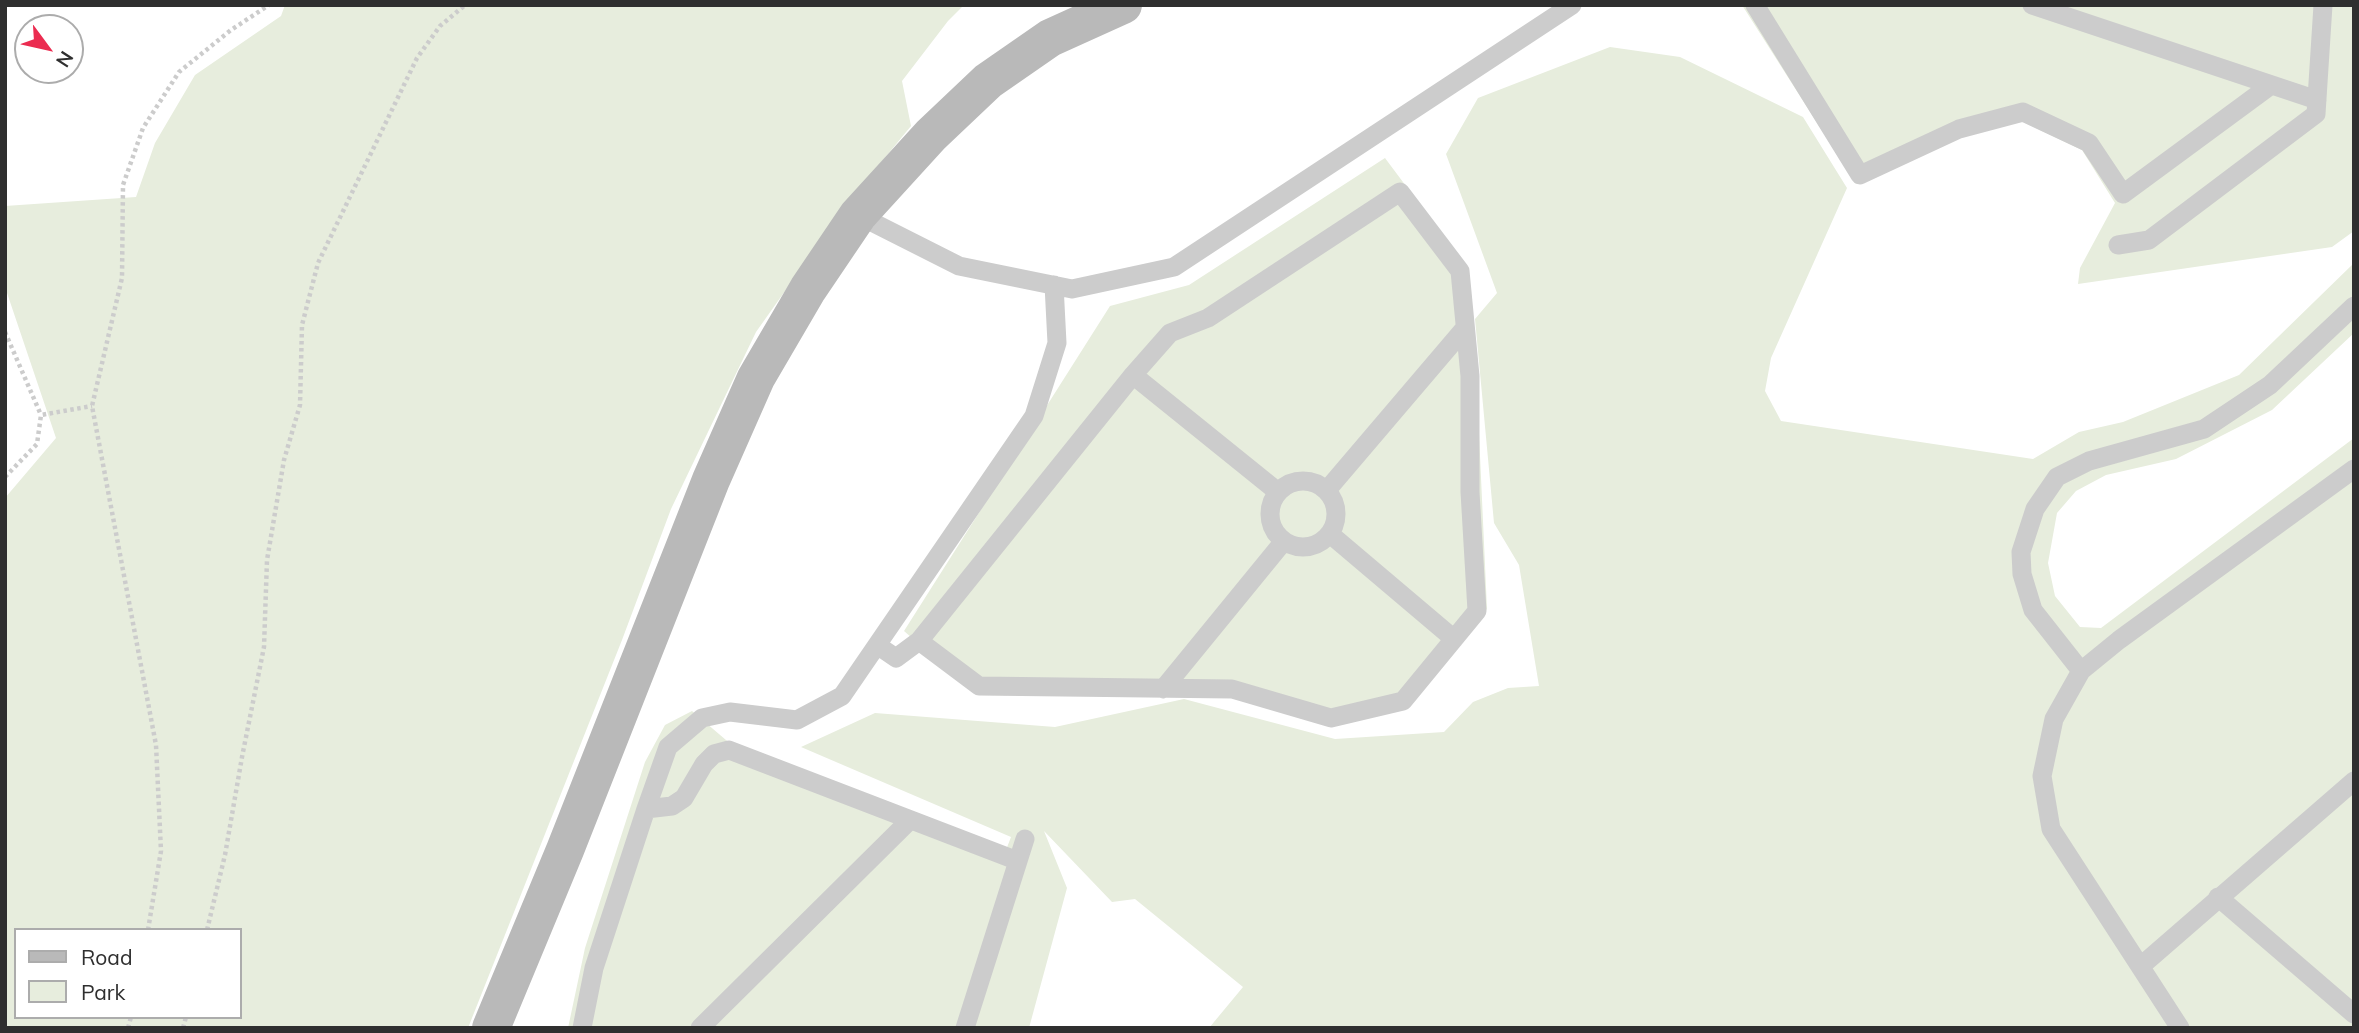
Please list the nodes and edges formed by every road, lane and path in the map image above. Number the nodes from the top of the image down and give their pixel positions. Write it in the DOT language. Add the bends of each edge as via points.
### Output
graph roads {
  1 [pos="269,5"];
  2 [pos="465,5"];
  3 [pos="1123,5"];
  4 [pos="1573,5"];
  5 [pos="1755,5"];
  6 [pos="2032,5"];
  7 [pos="2323,5"];
  8 [pos="2271,85"];
  9 [pos="2316,100"];
  10 [pos="858,215"];
  11 [pos="2118,244"];
  12 [pos="1054,285"];
  13 [pos="2354,306"];
  14 [pos="1465,328"];
  15 [pos="5,332"];
  16 [pos="1133,375"];
  17 [pos="92,407"];
  18 [pos="41,415"];
  19 [pos="2350,477"];
  20 [pos="5,478"];
  21 [pos="1327,490"];
  22 [pos="1278,492"];
  23 [pos="1330,534"];
  24 [pos="1284,541"];
  25 [pos="1454,639"];
  26 [pos="919,641"];
  27 [pos="877,645"];
  28 [pos="2081,671"];
  29 [pos="1163,689"];
  30 [pos="2354,781"];
  31 [pos="646,809"];
  32 [pos="910,820"];
  33 [pos="1025,839"];
  34 [pos="1018,861"];
  35 [pos="2218,897"];
  36 [pos="148,928"];
  37 [pos="207,928"];
  38 [pos="2141,966"];
  39 [pos="2354,1014"];
  40 [pos="491,1028"];
  41 [pos="582,1028"];
  42 [pos="700,1028"];
  43 [pos="965,1028"];
  44 [pos="2180,1028"];
  1 -- 17 [label="path" via="179,72 143,128 123,185 122,278"];
  2 -- 37 [label="path" via="440,26 417,58 318,264 302,325 300,405 284,460 267,560 264,647"];
  3 -- 10 [label="street" via="1050,38 988,80"];
  4 -- 12 [label="lane" via="1174,267 1072,289"];
  5 -- 8 [label="lane" via="1860,175 1959,129 2023,112 2089,143 2123,194"];
  6 -- 8 [label="lane"];
  7 -- 9 [label="lane"];
  8 -- 9 [label="lane"];
  9 -- 11 [label="lane" via="2316,114 2149,240"];
  10 -- 12 [label="lane" via="959,266"];
  10 -- 40 [label="street" via="756,377"];
  12 -- 27 [label="lane" via="1057,343 1034,416"];
  13 -- 28 [label="lane" via="2270,385 2204,429 2089,461 2057,477 2035,509 2021,552 2022,574 2033,610"];
  14 -- 16 [label="lane" via="1460,271 1400,192 1208,318 1170,333"];
  14 -- 21 [label="lane"];
  14 -- 25 [label="lane" via="1477,611"];
  15 -- 18 [label="path"];
  16 -- 22 [label="lane"];
  16 -- 26 [label="lane"];
  17 -- 18 [label="path"];
  17 -- 36 [label="path" via="156,745 162,851"];
  18 -- 20 [label="path" via="37,444"];
  19 -- 28 [label="lane"];
  21 -- 22 [label="lane" via="1302,480"];
  21 -- 23 [label="lane" via="1337,514"];
  22 -- 24 [label="lane" via="1270,518"];
  23 -- 24 [label="lane" via="1311,547"];
  23 -- 25 [label="lane"];
  24 -- 29 [label="lane"];
  25 -- 29 [label="lane" via="1403,701 1331,718 1232,689"];
  26 -- 27 [label="lane" via="896,658"];
  26 -- 29 [label="lane" via="979,686"];
  27 -- 31 [label="lane" via="842,696 797,720 730,712 702,718 668,747"];
  28 -- 38 [label="lane" via="2054,719 2042,776 2051,829"];
  30 -- 35 [label="lane"];
  31 -- 32 [label="lane" via="672,806 684,798 704,764 714,754 729,750"];
  31 -- 41 [label="lane" via="594,968"];
  32 -- 34 [label="lane"];
  32 -- 42 [label="lane"];
  33 -- 34 [label="lane"];
  34 -- 43 [label="lane"];
  35 -- 38 [label="lane"];
  35 -- 39 [label="lane"];
  38 -- 44 [label="lane"];
}
